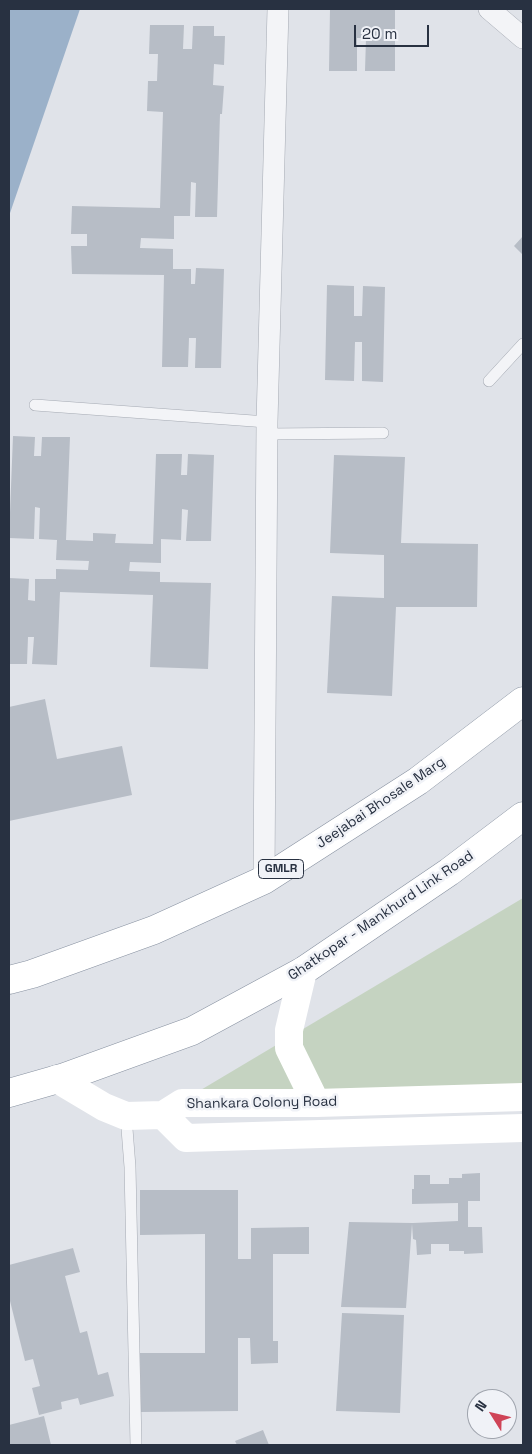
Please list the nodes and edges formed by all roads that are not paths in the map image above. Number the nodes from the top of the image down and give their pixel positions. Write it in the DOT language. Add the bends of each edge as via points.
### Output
graph roads {
  1 [pos="278,9"];
  2 [pos="489,9"];
  3 [pos="523,38"];
  4 [pos="523,344"];
  5 [pos="489,381"];
  6 [pos="35,405"];
  7 [pos="267,428"];
  8 [pos="383,433"];
  9 [pos="523,701"];
  10 [pos="523,816"];
  11 [pos="264,880"];
  12 [pos="303,971"];
  13 [pos="9,980"];
  14 [pos="57,1079"];
  15 [pos="9,1093"];
  16 [pos="523,1097"];
  17 [pos="316,1103"];
  18 [pos="164,1115"];
  19 [pos="126,1116"];
  20 [pos="523,1128"];
  21 [pos="136,1445"];
  1 -- 7 [label="street"];
  2 -- 3 [label="street"];
  4 -- 5 [label="lane"];
  6 -- 7 [label="lane"];
  7 -- 8 [label="lane"];
  7 -- 11 [label="street"];
  9 -- 11 [label="main road, Jeejabai Bhosale Marg / GMLR" via="418,781"];
  10 -- 12 [label="main road, Ghatkopar - Mankhurd Link Road" via="449,872"];
  11 -- 13 [label="main road, Jeejabai Bhosale Marg / GMLR" via="154,930"];
  12 -- 14 [label="main road, Ghatkopar - Mankhurd Link Road" via="192,1031"];
  12 -- 17 [label="main road" via="289,1030 289,1048"];
  14 -- 15 [label="main road, Ghatkopar - Mankhurd Link Road"];
  14 -- 19 [label="main road"];
  16 -- 17 [label="main road, Shankara Colony Road"];
  17 -- 18 [label="main road, Shankara Colony Road" via="182,1103"];
  18 -- 19 [label="main road"];
  18 -- 20 [label="main road, Shankara Colony Road" via="186,1138"];
  19 -- 21 [label="lane"];
}
